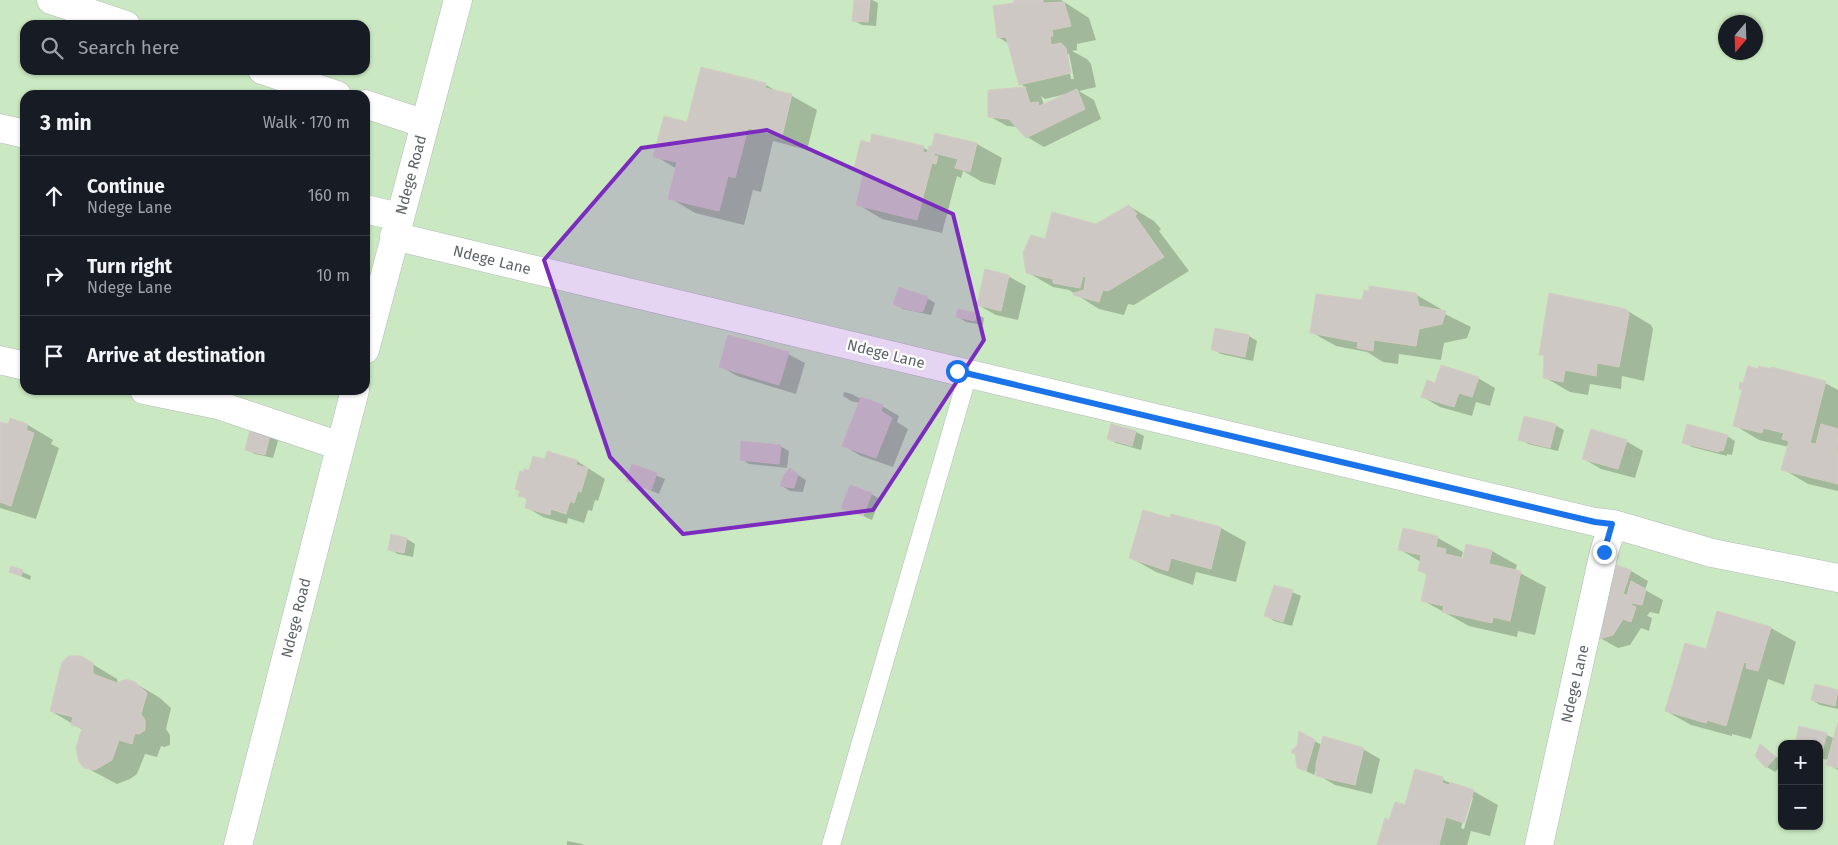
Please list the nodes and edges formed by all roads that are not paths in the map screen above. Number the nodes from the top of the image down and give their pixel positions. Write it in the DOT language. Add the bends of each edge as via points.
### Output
graph roads {
  1 [pos="51,0"];
  2 [pos="458,0"];
  3 [pos="111,20"];
  4 [pos="277,75"];
  5 [pos="322,90"];
  6 [pos="370,106"];
  7 [pos="425,124"];
  8 [pos="0,128"];
  9 [pos="20,133"];
  10 [pos="370,212"];
  11 [pos="397,226"];
  12 [pos="370,331"];
  13 [pos="0,360"];
  14 [pos="20,365"];
  15 [pos="968,374"];
  16 [pos="169,395"];
  17 [pos="354,395"];
  18 [pos="340,446"];
  19 [pos="1612,524"];
  20 [pos="1838,578"];
  21 [pos="238,845"];
  22 [pos="831,845"];
  23 [pos="1539,845"];
  1 -- 3 [label="street"];
  2 -- 7 [label="street, Ndege Road"];
  4 -- 5 [label="street"];
  6 -- 7 [label="street"];
  7 -- 11 [label="street, Ndege Road"];
  8 -- 9 [label="street"];
  10 -- 11 [label="street, Ndege Lane"];
  11 -- 12 [label="street, Ndege Road"];
  11 -- 15 [label="street, Ndege Lane"];
  13 -- 14 [label="street"];
  15 -- 19 [label="street, Ndege Lane"];
  15 -- 22 [label="lane"];
  16 -- 18 [label="street" via="218,405"];
  17 -- 18 [label="street, Ndege Road"];
  18 -- 21 [label="street, Ndege Road"];
  19 -- 20 [label="street, Ndege Lane" via="1712,553"];
  19 -- 23 [label="street, Ndege Lane"];
}
